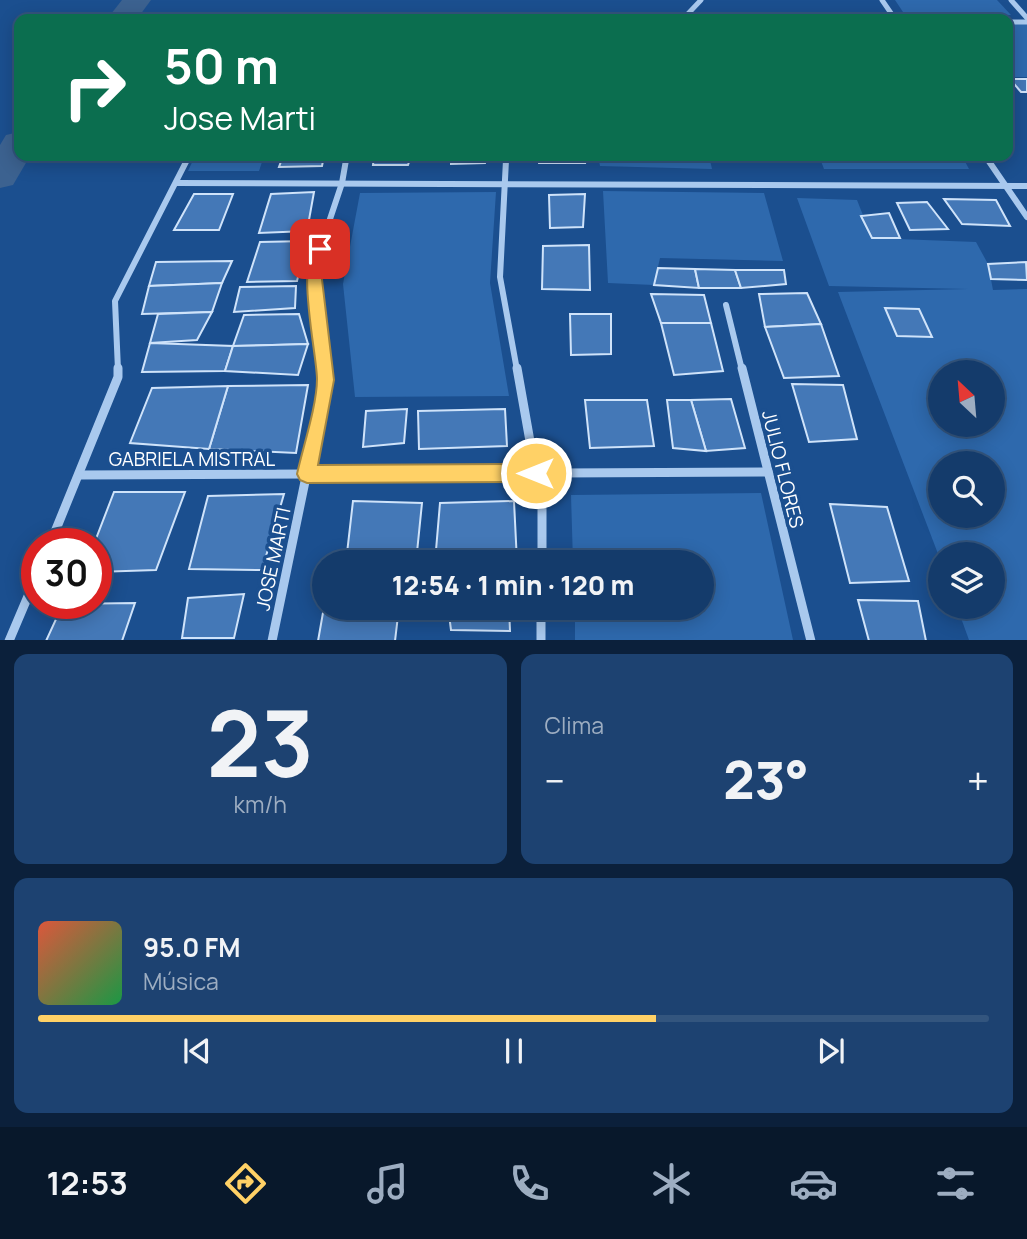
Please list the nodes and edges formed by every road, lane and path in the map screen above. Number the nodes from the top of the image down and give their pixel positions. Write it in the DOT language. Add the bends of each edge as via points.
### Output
graph roads {
  1 [pos="701,0"];
  2 [pos="1011,0"];
  3 [pos="688,14"];
  4 [pos="1027,20"];
  5 [pos="187,161"];
  6 [pos="346,161"];
  7 [pos="506,161"];
  8 [pos="989,161"];
  9 [pos="177,183"];
  10 [pos="342,183"];
  11 [pos="507,184"];
  12 [pos="1006,186"];
  13 [pos="1027,186"];
  14 [pos="1027,217"];
  15 [pos="726,305"];
  16 [pos="768,472"];
  17 [pos="536,473"];
  18 [pos="307,474"];
  19 [pos="79,475"];
  20 [pos="57,528"];
  21 [pos="542,550"];
  22 [pos="21,612"];
  23 [pos="541,620"];
  24 [pos="9,640"];
  25 [pos="272,640"];
  26 [pos="541,640"];
  27 [pos="811,640"];
  1 -- 3 [label="street"];
  2 -- 4 [label="street"];
  5 -- 9 [label="street"];
  6 -- 10 [label="street, JOSE MARTI"];
  7 -- 11 [label="street"];
  8 -- 12 [label="street"];
  9 -- 10 [label="street"];
  9 -- 19 [label="street" via="115,301 118,377"];
  10 -- 11 [label="street"];
  10 -- 18 [label="street, JOSE MARTI" via="313,271 326,380"];
  11 -- 12 [label="street"];
  11 -- 17 [label="street" via="500,277"];
  12 -- 13 [label="street"];
  12 -- 14 [label="street"];
  15 -- 16 [label="street, JULIO FLORES"];
  16 -- 17 [label="street, GABRIELA MISTRAL"];
  16 -- 27 [label="street, JULIO FLORES"];
  17 -- 18 [label="street, GABRIELA MISTRAL"];
  17 -- 21 [label="street"];
  18 -- 19 [label="street, GABRIELA MISTRAL"];
  18 -- 25 [label="street, JOSE MARTI"];
  19 -- 20 [label="street"];
  22 -- 24 [label="street"];
  23 -- 26 [label="street"];
}
